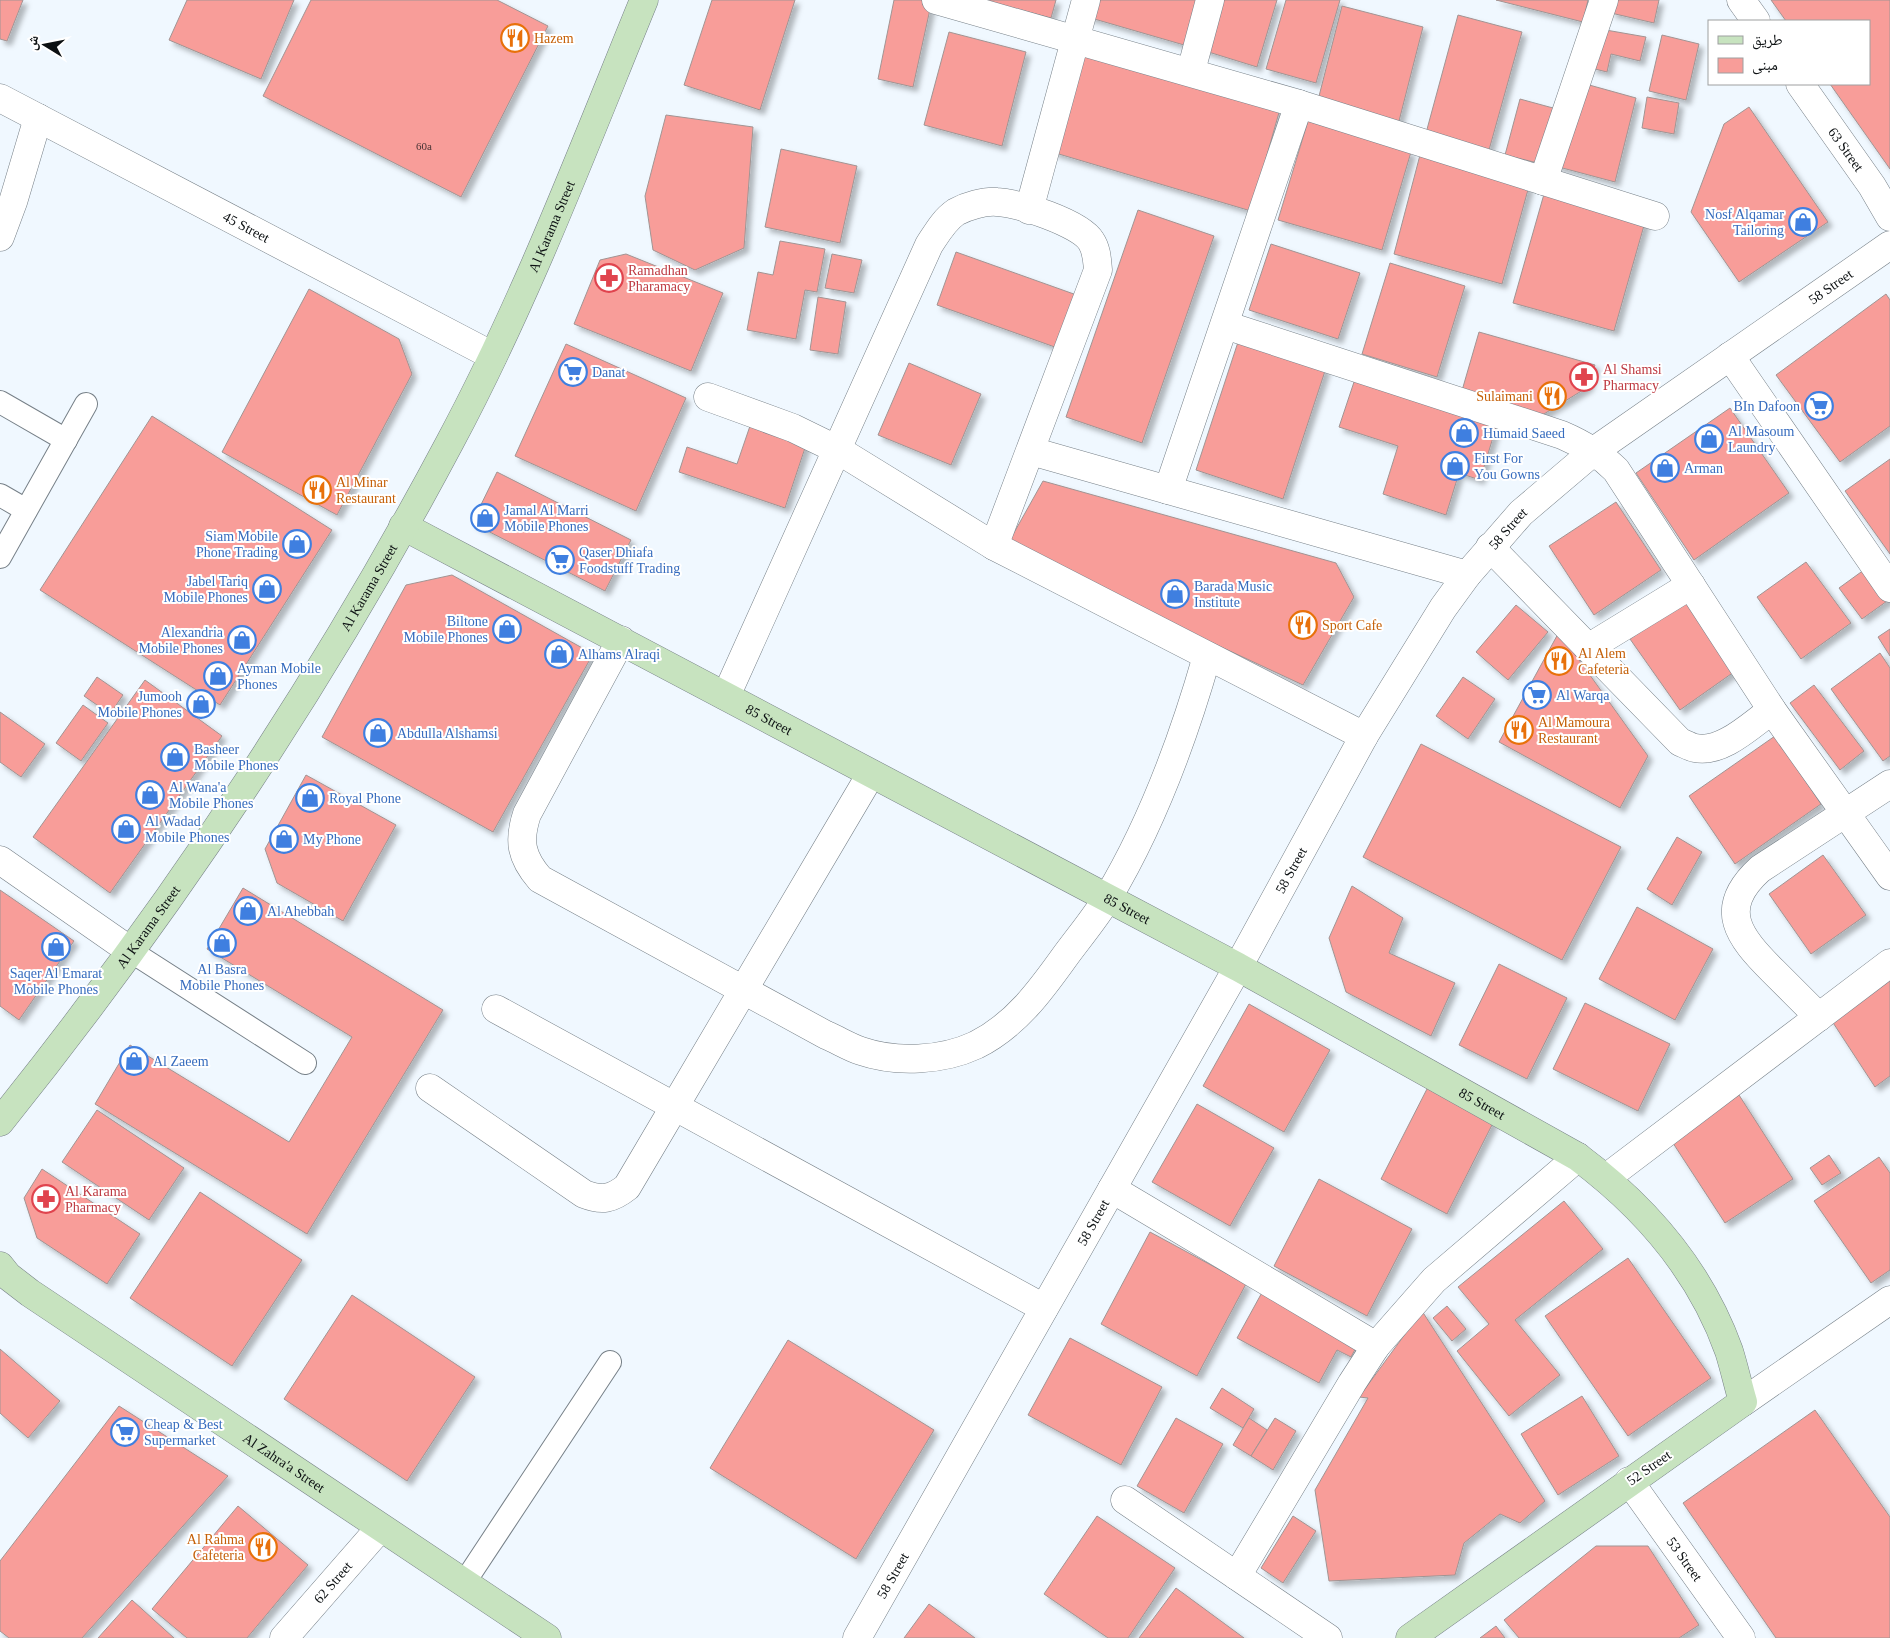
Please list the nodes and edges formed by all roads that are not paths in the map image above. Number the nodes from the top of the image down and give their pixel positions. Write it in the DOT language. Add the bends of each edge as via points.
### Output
graph roads {
  1 [pos="644,0"];
  2 [pos="936,0"];
  3 [pos="1086,0"];
  4 [pos="1210,0"];
  5 [pos="1604,0"];
  6 [pos="1741,0"];
  7 [pos="1755,20"];
  8 [pos="1074,40"];
  9 [pos="1191,71"];
  10 [pos="1801,85"];
  11 [pos="0,98"];
  12 [pos="1299,104"];
  13 [pos="38,118"];
  14 [pos="1543,181"];
  15 [pos="1029,210"];
  16 [pos="1655,216"];
  17 [pos="1890,217"];
  18 [pos="0,237"];
  19 [pos="1890,245"];
  20 [pos="1225,324"];
  21 [pos="493,356"];
  22 [pos="1730,356"];
  23 [pos="708,397"];
  24 [pos="0,402"];
  25 [pos="86,404"];
  26 [pos="66,440"];
  27 [pos="838,450"];
  28 [pos="1594,450"];
  29 [pos="1031,451"];
  30 [pos="1168,490"];
  31 [pos="0,495"];
  32 [pos="26,510"];
  33 [pos="403,526"];
  34 [pos="994,546"];
  35 [pos="1490,547"];
  36 [pos="0,557"];
  37 [pos="1466,575"];
  38 [pos="1691,585"];
  39 [pos="1890,588"];
  40 [pos="621,640"];
  41 [pos="1588,648"];
  42 [pos="1207,656"];
  43 [pos="726,696"];
  44 [pos="1772,710"];
  45 [pos="1364,736"];
  46 [pos="871,774"];
  47 [pos="1890,784"];
  48 [pos="1845,813"];
  49 [pos="0,860"];
  50 [pos="1890,876"];
  51 [pos="1108,898"];
  52 [pos="132,952"];
  53 [pos="1890,963"];
  54 [pos="1238,967"];
  55 [pos="744,990"];
  56 [pos="496,1009"];
  57 [pos="1819,1017"];
  58 [pos="305,1063"];
  59 [pos="430,1088"];
  60 [pos="675,1106"];
  61 [pos="0,1122"];
  62 [pos="1578,1157"];
  63 [pos="1606,1178"];
  64 [pos="1112,1188"];
  65 [pos="0,1266"];
  66 [pos="1890,1300"];
  67 [pos="1044,1308"];
  68 [pos="1376,1346"];
  69 [pos="610,1362"];
  70 [pos="1743,1402"];
  71 [pos="1629,1482"];
  72 [pos="1125,1500"];
  73 [pos="380,1528"];
  74 [pos="1237,1576"];
  75 [pos="464,1583"];
  76 [pos="284,1638"];
  77 [pos="546,1638"];
  78 [pos="858,1638"];
  79 [pos="1328,1638"];
  80 [pos="1410,1638"];
  81 [pos="1741,1638"];
  1 -- 21 [label="main road, Al Karama Street" via="545,242"];
  2 -- 8 [label="street"];
  3 -- 8 [label="street"];
  4 -- 9 [label="street"];
  5 -- 14 [label="street"];
  6 -- 7 [label="street"];
  8 -- 9 [label="street"];
  8 -- 15 [label="street"];
  9 -- 12 [label="street"];
  10 -- 17 [label="street, 63 Street"];
  11 -- 13 [label="street, 45 Street"];
  12 -- 14 [label="street"];
  12 -- 20 [label="street"];
  13 -- 18 [label="street" via="14,202"];
  13 -- 21 [label="street, 45 Street"];
  14 -- 16 [label="street"];
  15 -- 27 [label="street" via="996,202 976,204 956,212 941,227 929,245"];
  15 -- 29 [label="street" via="1079,229 1091,240 1097,254 1098,270"];
  19 -- 22 [label="street, 58 Street"];
  20 -- 28 [label="street" via="1562,435"];
  20 -- 30 [label="street"];
  21 -- 33 [label="main road, Al Karama Street"];
  22 -- 28 [label="street, 58 Street"];
  22 -- 39 [label="street"];
  23 -- 27 [label="street" via="793,428"];
  24 -- 26 [label="lane"];
  25 -- 26 [label="lane"];
  26 -- 32 [label="lane"];
  27 -- 34 [label="street"];
  27 -- 43 [label="street"];
  28 -- 35 [label="street, 58 Street" via="1521,513"];
  28 -- 38 [label="street" via="1616,470"];
  29 -- 30 [label="street"];
  29 -- 34 [label="street"];
  30 -- 37 [label="street"];
  31 -- 32 [label="lane"];
  32 -- 36 [label="lane"];
  33 -- 40 [label="main road, 85 Street"];
  33 -- 52 [label="main road, Al Karama Street" via="274,743"];
  34 -- 42 [label="street"];
  35 -- 37 [label="street, 58 Street"];
  35 -- 41 [label="street"];
  37 -- 45 [label="street, 58 Street"];
  38 -- 41 [label="street"];
  38 -- 44 [label="street"];
  40 -- 43 [label="main road, 85 Street"];
  40 -- 55 [label="street" via="527,814 521,831 522,849 529,866 540,879"];
  41 -- 44 [label="street" via="1680,742 1696,748 1712,748 1727,741"];
  42 -- 45 [label="street"];
  42 -- 51 [label="street" via="1171,768 1142,835"];
  43 -- 46 [label="main road, 85 Street"];
  44 -- 48 [label="street"];
  45 -- 54 [label="street, 58 Street"];
  46 -- 51 [label="main road, 85 Street"];
  46 -- 55 [label="street"];
  47 -- 48 [label="street"];
  48 -- 50 [label="street"];
  48 -- 57 [label="street" via="1760,869 1746,882 1738,898 1736,916 1740,934"];
  49 -- 52 [label="street"];
  51 -- 54 [label="main road, 85 Street"];
  51 -- 55 [label="street" via="1036,997 1008,1024 975,1045 938,1056 899,1058 862,1051"];
  52 -- 58 [label="lane"];
  52 -- 61 [label="main road, Al Karama Street"];
  53 -- 57 [label="street"];
  54 -- 62 [label="main road, 85 Street"];
  54 -- 64 [label="street, 58 Street"];
  55 -- 60 [label="street"];
  56 -- 60 [label="street"];
  57 -- 63 [label="street"];
  59 -- 60 [label="street" via="584,1194 607,1199 627,1187"];
  60 -- 67 [label="street"];
  62 -- 63 [label="main road, 85 Street"];
  62 -- 68 [label="street" via="1434,1280"];
  63 -- 70 [label="main road, 85 Street" via="1646,1214 1684,1263 1707,1301 1728,1350"];
  64 -- 67 [label="street, 58 Street"];
  64 -- 68 [label="street"];
  65 -- 73 [label="main road, Al Zahra'a Street" via="30,1293"];
  66 -- 70 [label="street, 52 Street"];
  67 -- 78 [label="street, 58 Street"];
  68 -- 74 [label="street"];
  69 -- 75 [label="lane"];
  70 -- 71 [label="main road, 52 Street"];
  71 -- 80 [label="main road, 52 Street"];
  71 -- 81 [label="street, 53 Street"];
  72 -- 74 [label="street"];
  73 -- 75 [label="main road, Al Zahra'a Street"];
  73 -- 76 [label="street, 62 Street"];
  74 -- 79 [label="street"];
  75 -- 77 [label="main road, Al Zahra'a Street"];
}
